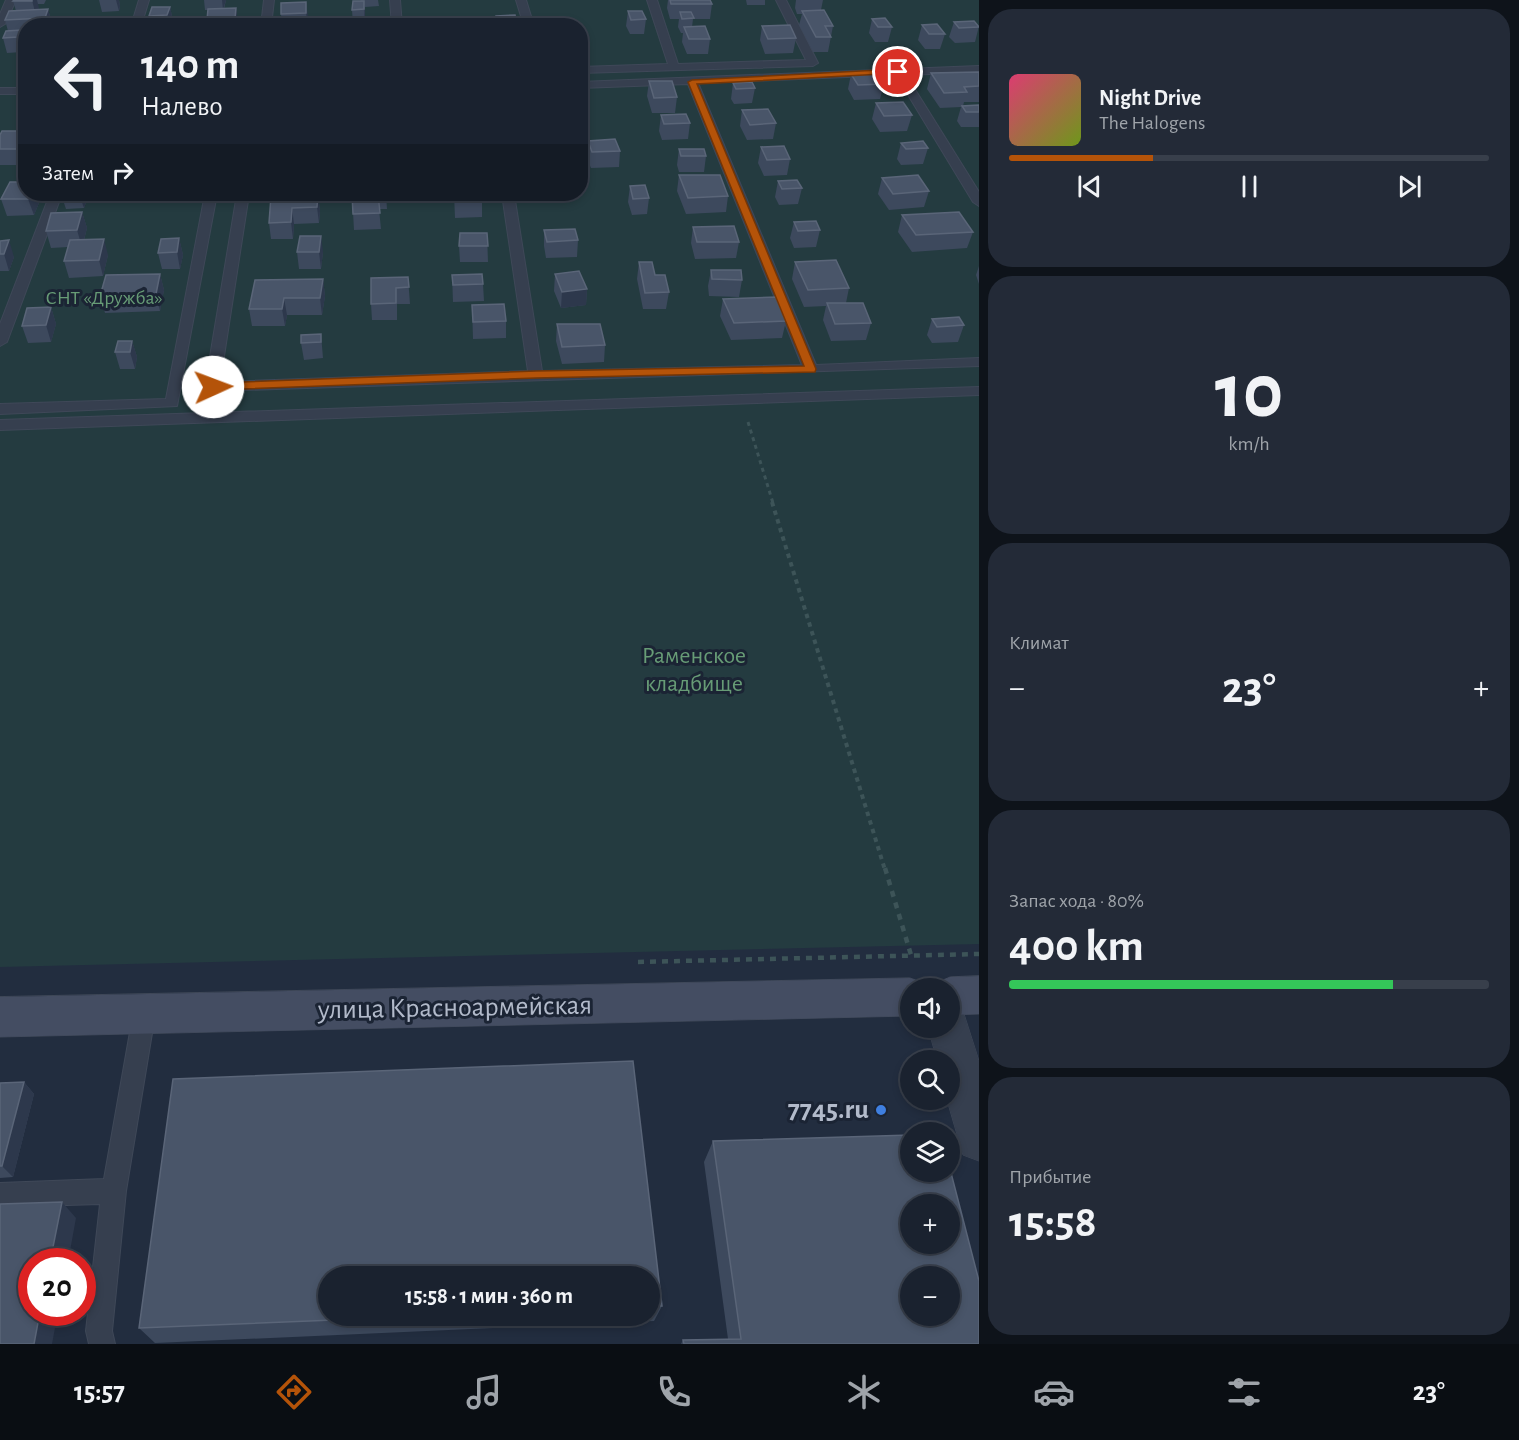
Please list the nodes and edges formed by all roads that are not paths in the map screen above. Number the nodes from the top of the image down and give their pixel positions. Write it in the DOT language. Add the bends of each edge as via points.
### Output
graph roads {
  1 [pos="11,0"];
  2 [pos="144,0"];
  3 [pos="269,0"];
  4 [pos="396,0"];
  5 [pos="521,0"];
  6 [pos="652,0"];
  7 [pos="781,0"];
  8 [pos="138,18"];
  9 [pos="267,18"];
  10 [pos="397,18"];
  11 [pos="527,18"];
  12 [pos="0,24"];
  13 [pos="674,68"];
  14 [pos="979,69"];
  15 [pos="588,70"];
  16 [pos="898,72"];
  17 [pos="692,82"];
  18 [pos="588,85"];
  19 [pos="0,91"];
  20 [pos="18,91"];
  21 [pos="53,201"];
  22 [pos="210,201"];
  23 [pos="242,201"];
  24 [pos="509,201"];
  25 [pos="979,202"];
  26 [pos="0,342"];
  27 [pos="979,362"];
  28 [pos="811,369"];
  29 [pos="536,375"];
  30 [pos="979,391"];
  31 [pos="0,409"];
  32 [pos="0,425"];
  33 [pos="979,995"];
  34 [pos="960,996"];
  35 [pos="900,997"];
  36 [pos="144,1015"];
  37 [pos="0,1017"];
  38 [pos="952,1038"];
  39 [pos="979,1139"];
  40 [pos="114,1191"];
  41 [pos="0,1195"];
  42 [pos="102,1344"];
  1 -- 12 [label="lane"];
  2 -- 8 [label="lane"];
  3 -- 9 [label="lane"];
  4 -- 10 [label="lane"];
  5 -- 11 [label="lane"];
  6 -- 13 [label="lane"];
  7 -- 13 [label="lane" via="813,63"];
  13 -- 15 [label="lane"];
  14 -- 16 [label="lane"];
  16 -- 17 [label="lane"];
  16 -- 25 [label="lane"];
  17 -- 18 [label="lane"];
  17 -- 28 [label="lane"];
  19 -- 20 [label="lane"];
  21 -- 26 [label="lane"];
  22 -- 31 [label="lane" via="172,403"];
  23 -- 29 [label="lane" via="213,387"];
  24 -- 29 [label="lane"];
  27 -- 28 [label="lane"];
  28 -- 29 [label="lane"];
  30 -- 32 [label="lane"];
  33 -- 34 [label="main road"];
  35 -- 36 [label="main road, улица Красноармейская"];
  36 -- 37 [label="main road, улица Красноармейская"];
  36 -- 40 [label="lane"];
  38 -- 39 [label="street"];
  40 -- 41 [label="lane"];
  40 -- 42 [label="lane" via="99,1331"];
}
